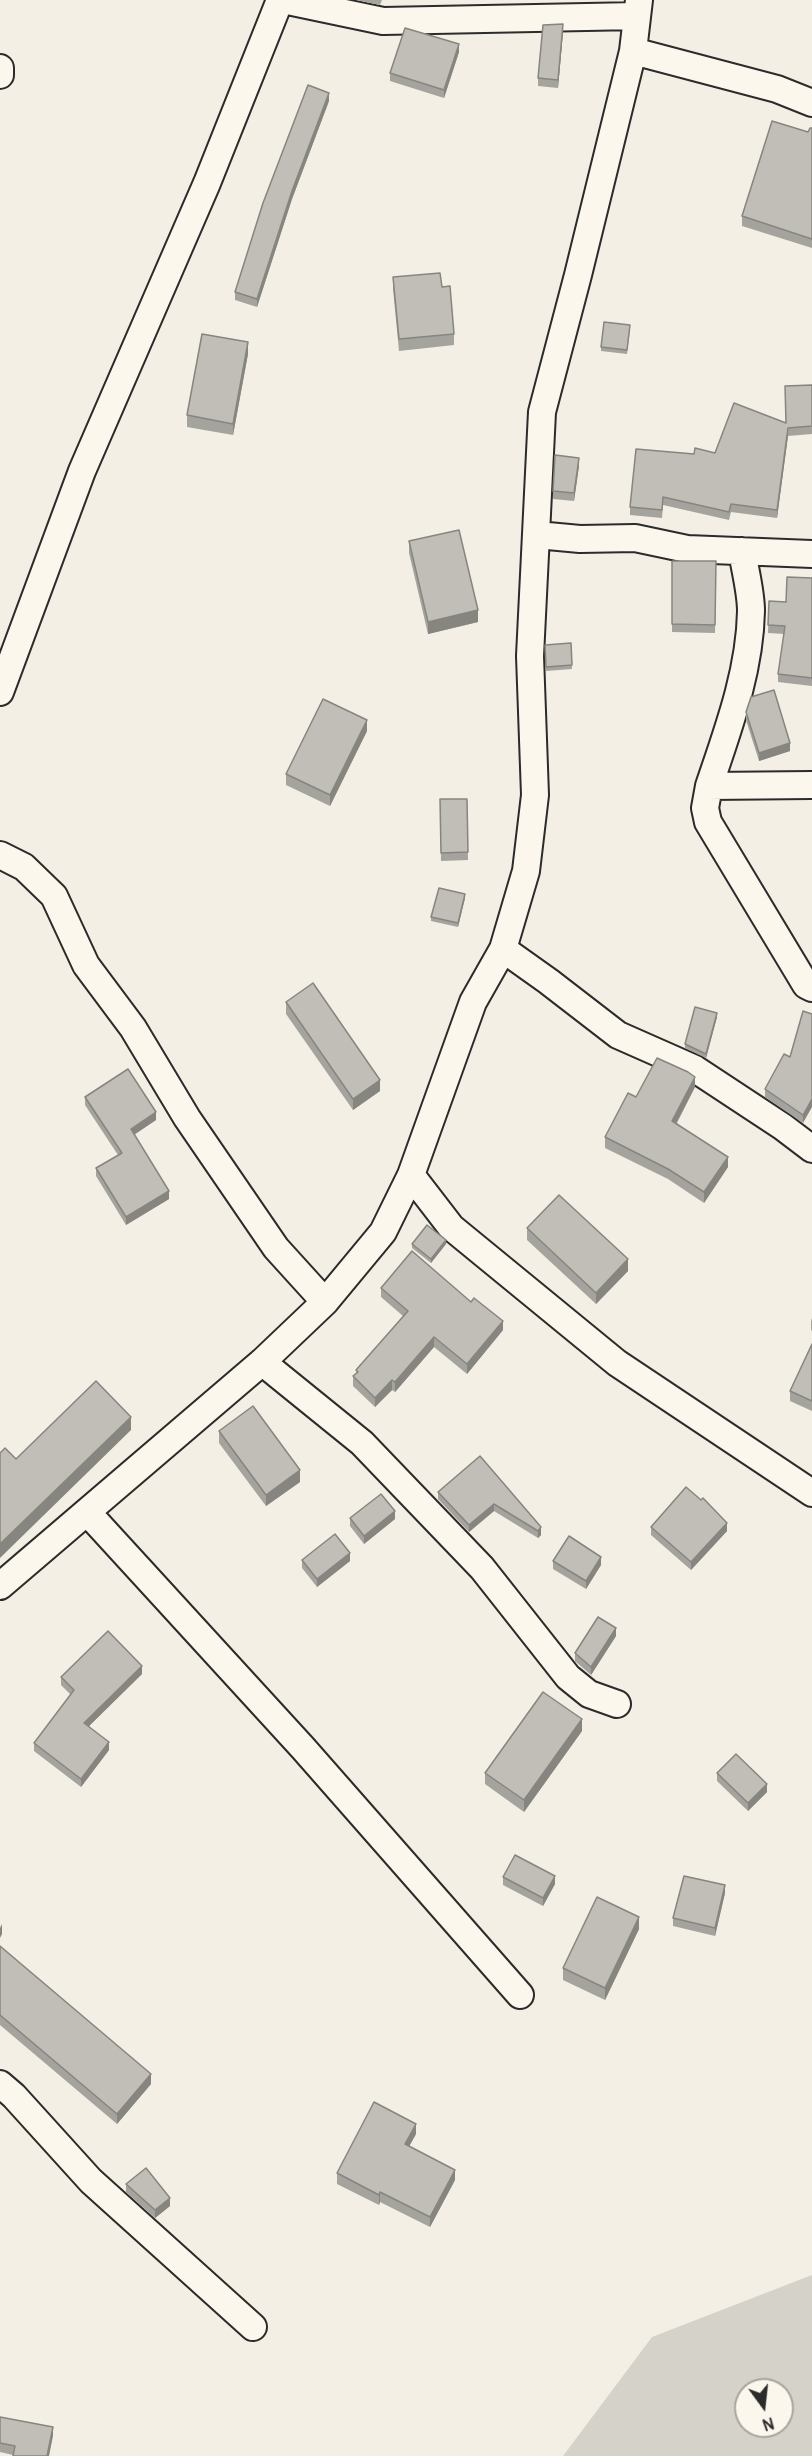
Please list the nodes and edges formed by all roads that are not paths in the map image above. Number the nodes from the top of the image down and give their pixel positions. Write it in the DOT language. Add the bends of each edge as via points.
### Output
graph roads {
  1 [pos="282,0"];
  2 [pos="638,8"];
  3 [pos="633,51"];
  4 [pos="0,68"];
  5 [pos="0,75"];
  6 [pos="812,103"];
  7 [pos="537,535"];
  8 [pos="742,551"];
  9 [pos="812,554"];
  10 [pos="0,692"];
  11 [pos="708,786"];
  12 [pos="812,786"];
  13 [pos="0,855"];
  14 [pos="503,949"];
  15 [pos="812,988"];
  16 [pos="812,1149"];
  17 [pos="411,1176"];
  18 [pos="324,1302"];
  19 [pos="262,1362"];
  20 [pos="812,1493"];
  21 [pos="87,1512"];
  22 [pos="0,1586"];
  23 [pos="617,1704"];
  24 [pos="520,1995"];
  25 [pos="0,2084"];
  26 [pos="253,2327"];
  1 -- 2 [label="street" via="383,21"];
  1 -- 10 [label="street" via="82,471"];
  2 -- 3 [label="street"];
  3 -- 6 [label="street" via="777,89"];
  3 -- 7 [label="street" via="542,412"];
  4 -- 5 [label="street"];
  7 -- 8 [label="street" via="634,538 687,549"];
  7 -- 14 [label="street" via="530,656 535,795 526,871"];
  8 -- 9 [label="street"];
  8 -- 11 [label="street" via="751,610 745,662 728,731"];
  11 -- 12 [label="street"];
  11 -- 15 [label="street" via="708,822 806,985"];
  13 -- 18 [label="street" via="24,867 54,896 86,965 133,1028 187,1118 276,1248"];
  14 -- 16 [label="street" via="618,1035 695,1070"];
  14 -- 17 [label="street" via="474,1002"];
  17 -- 18 [label="street" via="383,1233"];
  17 -- 20 [label="street" via="451,1227 617,1363"];
  18 -- 19 [label="street"];
  19 -- 21 [label="street"];
  19 -- 23 [label="street" via="362,1443 482,1568 568,1677 589,1694"];
  21 -- 22 [label="street"];
  21 -- 24 [label="street" via="303,1748"];
  25 -- 26 [label="street" via="92,2181"];
}
